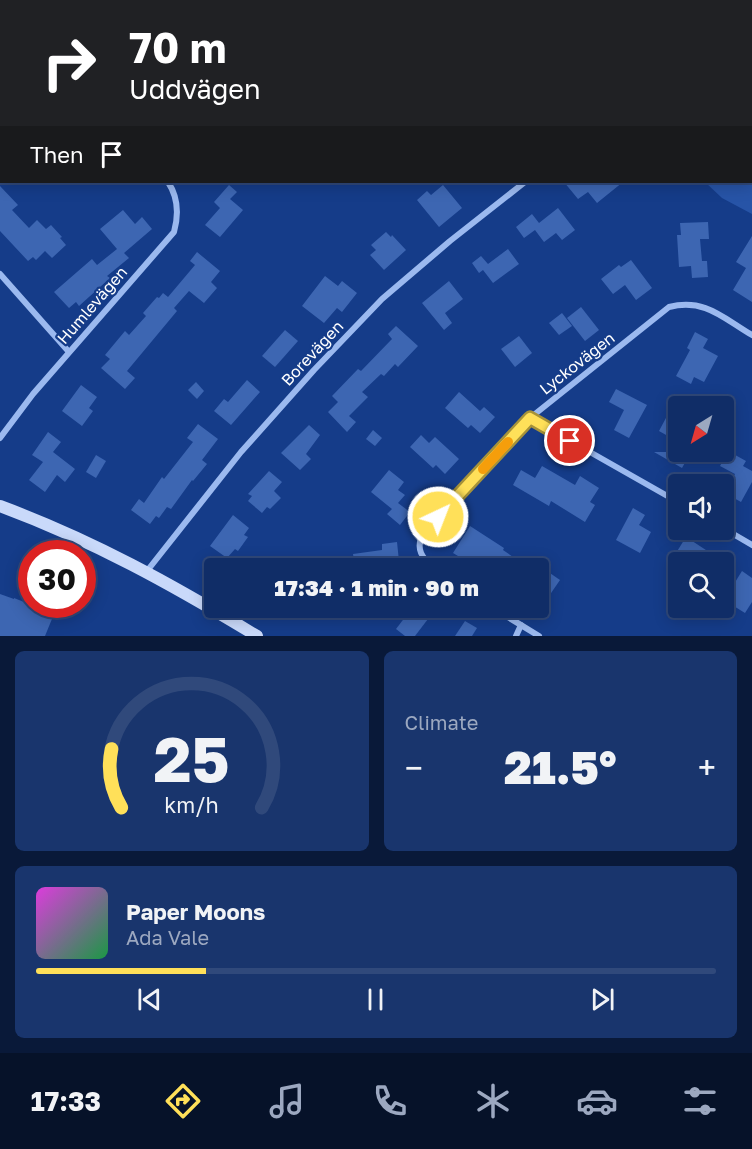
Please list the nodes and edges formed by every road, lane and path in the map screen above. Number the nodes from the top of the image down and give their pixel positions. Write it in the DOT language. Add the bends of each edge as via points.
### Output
graph roads {
  1 [pos="168,183"];
  2 [pos="524,183"];
  3 [pos="0,274"];
  4 [pos="752,335"];
  5 [pos="69,352"];
  6 [pos="530,418"];
  7 [pos="0,438"];
  8 [pos="668,496"];
  9 [pos="0,506"];
  10 [pos="734,534"];
  11 [pos="752,545"];
  12 [pos="422,558"];
  13 [pos="147,571"];
  14 [pos="509,618"];
  15 [pos="521,626"];
  16 [pos="257,636"];
  17 [pos="516,636"];
  18 [pos="539,636"];
  1 -- 5 [label="street, Humlevägen" via="178,218 174,232"];
  2 -- 13 [label="street, Borevägen" via="382,299 241,452"];
  3 -- 5 [label="street"];
  4 -- 6 [label="street, Lyckovägen" via="703,306 684,303 669,307"];
  5 -- 7 [label="street, Humlevägen"];
  6 -- 8 [label="street"];
  6 -- 12 [label="street, Lyckovägen" via="423,533 419,548"];
  9 -- 13 [label="street" via="75,535"];
  10 -- 11 [label="street"];
  13 -- 16 [label="street"];
  14 -- 15 [label="street"];
  15 -- 17 [label="street"];
  15 -- 18 [label="street"];
}
